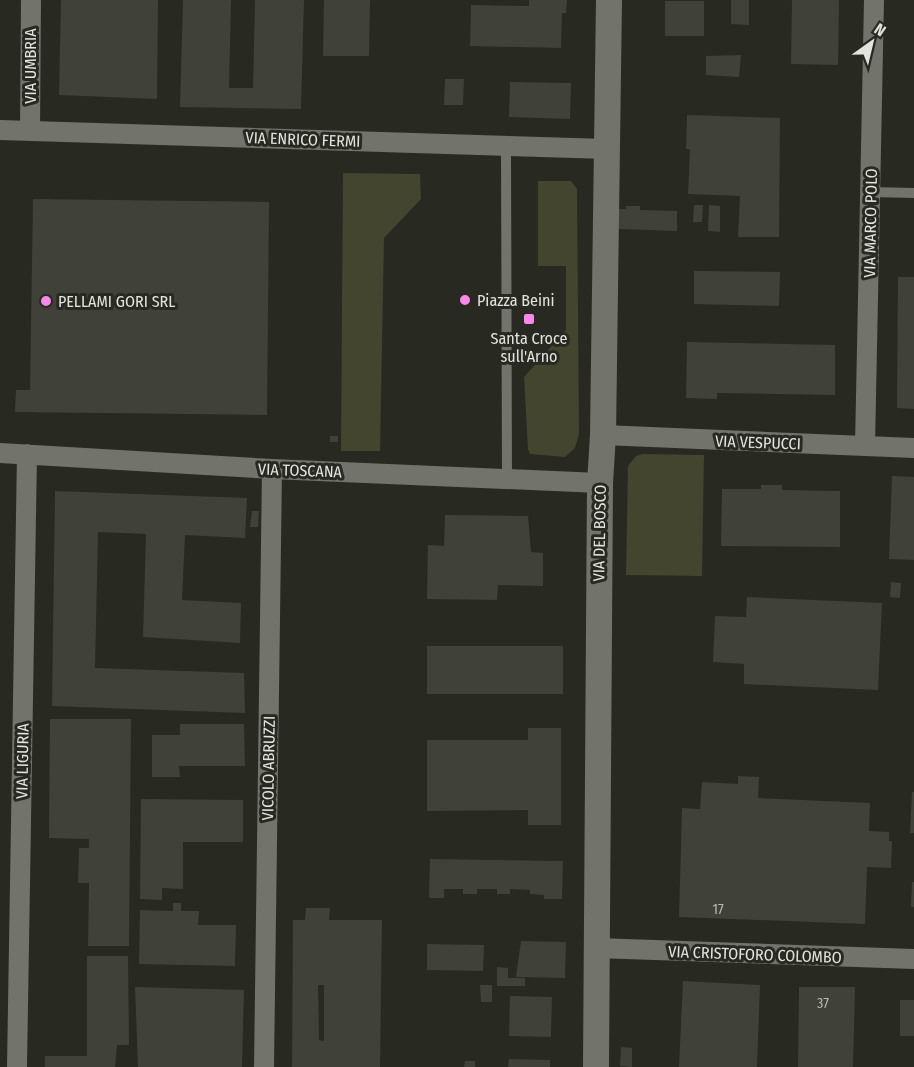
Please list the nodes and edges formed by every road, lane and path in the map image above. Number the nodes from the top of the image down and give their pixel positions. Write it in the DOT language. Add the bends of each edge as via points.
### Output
graph roads {
  1 [pos="31,0"];
  2 [pos="609,0"];
  3 [pos="874,0"];
  4 [pos="0,130"];
  5 [pos="30,131"];
  6 [pos="506,145"];
  7 [pos="607,149"];
  8 [pos="870,192"];
  9 [pos="914,193"];
  10 [pos="603,435"];
  11 [pos="865,446"];
  12 [pos="914,448"];
  13 [pos="0,453"];
  14 [pos="27,454"];
  15 [pos="272,469"];
  16 [pos="507,478"];
  17 [pos="600,483"];
  18 [pos="596,948"];
  19 [pos="914,959"];
  20 [pos="17,1067"];
  21 [pos="264,1067"];
  22 [pos="596,1067"];
  1 -- 5 [label="street, VIA UMBRIA"];
  2 -- 7 [label="street, VIA DEL BOSCO"];
  3 -- 8 [label="street, VIA MARCO POLO"];
  4 -- 5 [label="street, VIA ENRICO FERMI"];
  5 -- 6 [label="street, VIA ENRICO FERMI"];
  6 -- 7 [label="street, VIA ENRICO FERMI"];
  6 -- 16 [label="lane"];
  7 -- 10 [label="street, VIA DEL BOSCO"];
  8 -- 9 [label="lane"];
  8 -- 11 [label="street, VIA MARCO POLO"];
  10 -- 11 [label="street, VIA VESPUCCI"];
  10 -- 17 [label="street, VIA DEL BOSCO"];
  11 -- 12 [label="street, VIA VESPUCCI"];
  13 -- 14 [label="street, VIA TOSCANA"];
  14 -- 15 [label="street, VIA TOSCANA"];
  14 -- 20 [label="street, VIA LIGURIA"];
  15 -- 16 [label="street, VIA TOSCANA"];
  15 -- 21 [label="street, VICOLO ABRUZZI"];
  16 -- 17 [label="street, VIA TOSCANA"];
  17 -- 18 [label="street, VIA DEL BOSCO"];
  18 -- 19 [label="street, VIA CRISTOFORO COLOMBO"];
  18 -- 22 [label="street, VIA DEL BOSCO"];
}
